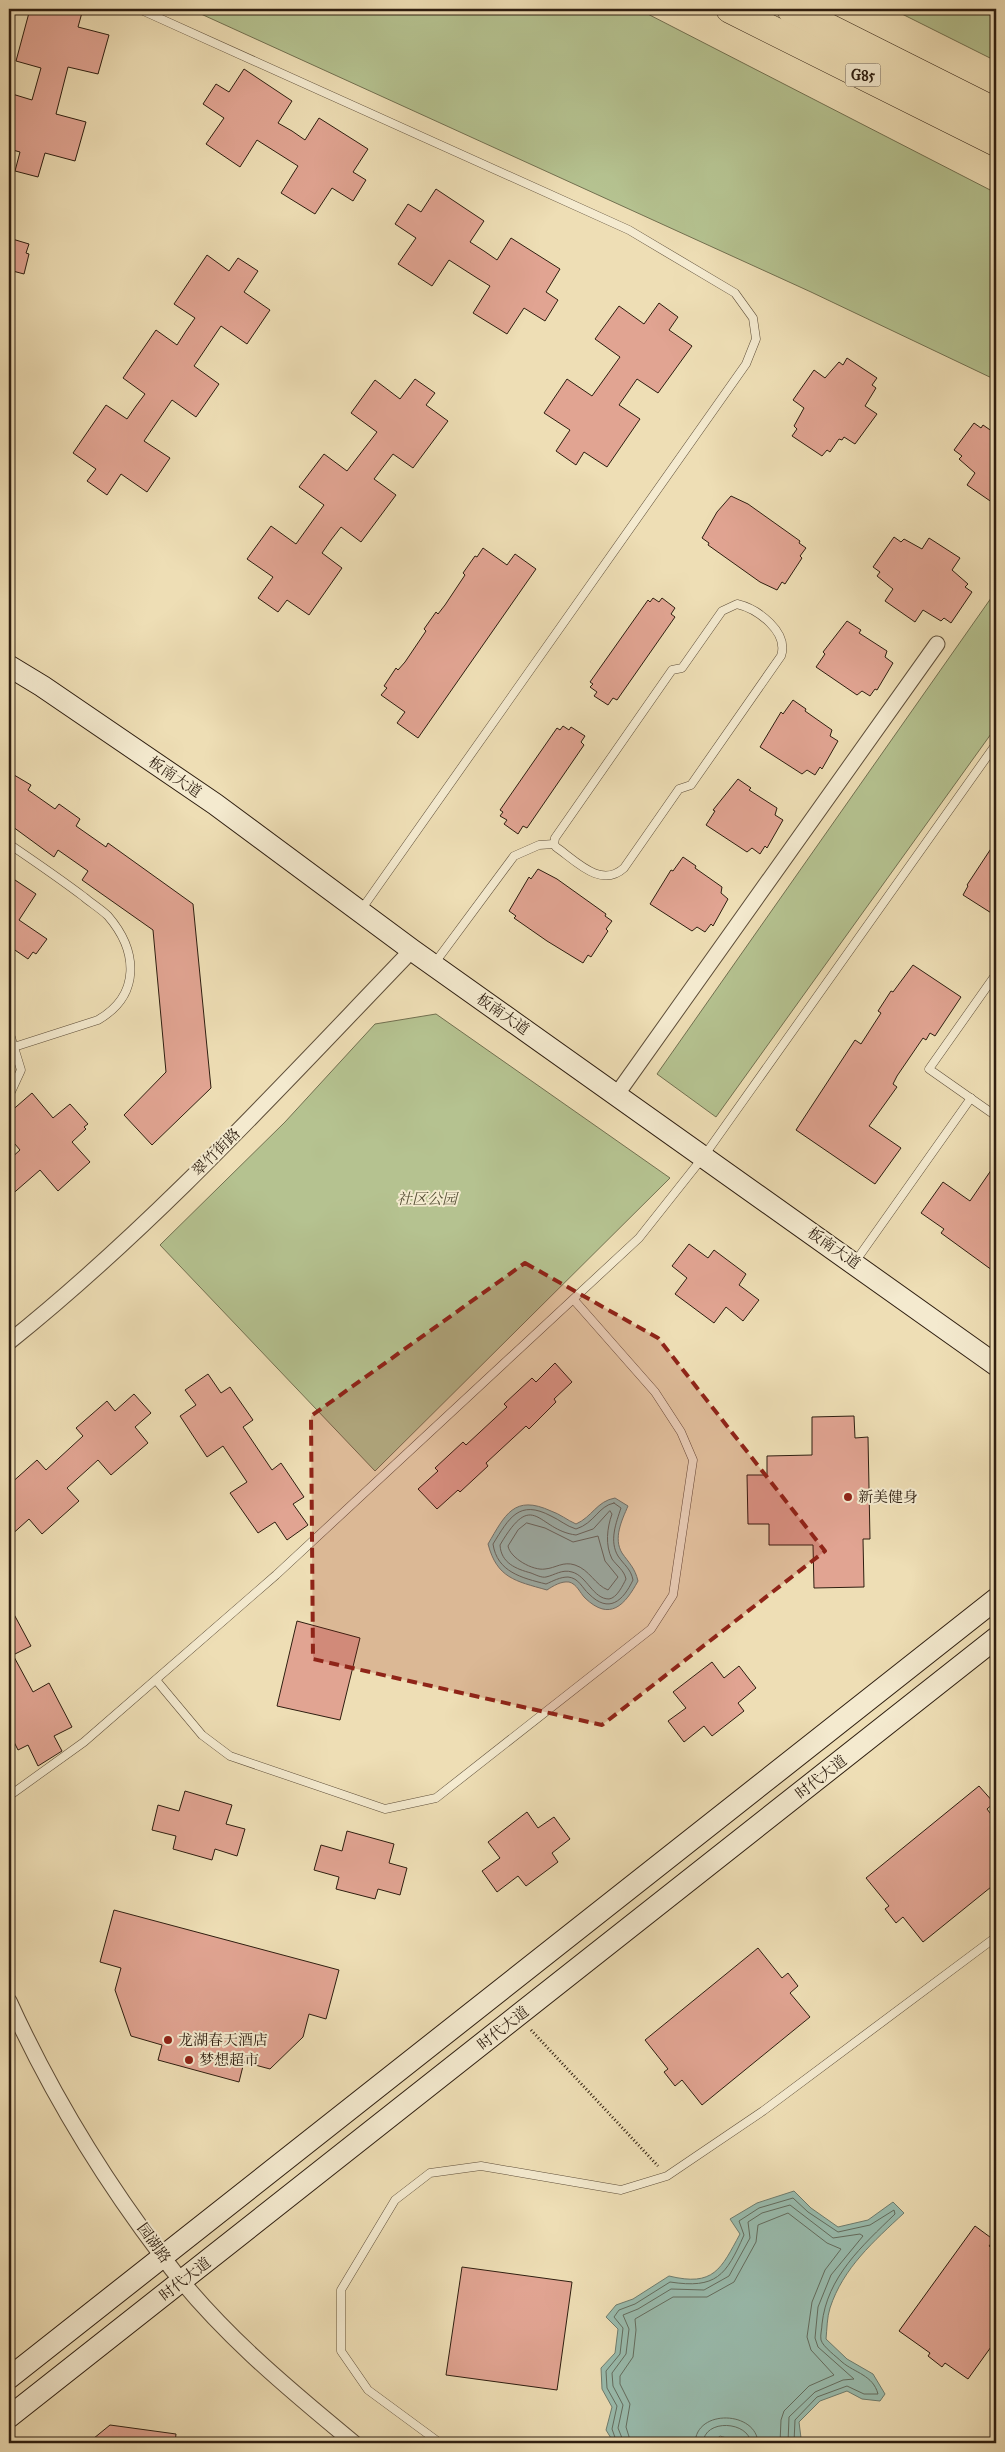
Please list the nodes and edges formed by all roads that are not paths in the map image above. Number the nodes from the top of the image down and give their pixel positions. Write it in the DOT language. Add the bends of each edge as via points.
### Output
graph roads {
  1 [pos="139,9"];
  2 [pos="730,9"];
  3 [pos="791,9"];
  4 [pos="996,112"];
  5 [pos="996,142"];
  6 [pos="936,644"];
  7 [pos="9,666"];
  8 [pos="996,744"];
  9 [pos="9,844"];
  10 [pos="554,844"];
  11 [pos="360,912"];
  12 [pos="412,950"];
  13 [pos="433,965"];
  14 [pos="996,974"];
  15 [pos="9,1031"];
  16 [pos="14,1047"];
  17 [pos="617,1094"];
  18 [pos="9,1096"];
  19 [pos="970,1098"];
  20 [pos="996,1116"];
  21 [pos="704,1156"];
  22 [pos="854,1263"];
  23 [pos="574,1300"];
  24 [pos="9,1342"];
  25 [pos="996,1365"];
  26 [pos="996,1599"];
  27 [pos="996,1638"];
  28 [pos="156,1680"];
  29 [pos="9,1796"];
  30 [pos="996,1937"];
  31 [pos="9,2000"];
  32 [pos="162,2257"];
  33 [pos="183,2281"];
  34 [pos="9,2378"];
  35 [pos="9,2417"];
  36 [pos="354,2443"];
  37 [pos="440,2443"];
  1 -- 11 [label="lane" via="628,230 735,292 754,318 756,339 746,364"];
  2 -- 5 [label="highway, G85"];
  3 -- 4 [label="highway, G85"];
  6 -- 17 [label="street"];
  7 -- 11 [label="main road, 板南大道" via="215,804"];
  8 -- 21 [label="lane"];
  9 -- 16 [label="lane" via="107,916 120,935 130,970 129,987 110,1013 98,1020"];
  10 -- 10 [label="lane" via="558,832 672,670 682,668 722,611 730,605 741,605 776,628 782,642 779,658 691,785 679,789 624,868 614,876 598,876"];
  10 -- 13 [label="lane" via="539,845 514,856"];
  11 -- 12 [label="main road, 板南大道"];
  12 -- 13 [label="main road, 板南大道"];
  12 -- 24 [label="street, 翠竹街路" via="152,1216"];
  13 -- 17 [label="main road, 板南大道"];
  14 -- 19 [label="lane" via="929,1069"];
  15 -- 16 [label="lane"];
  16 -- 18 [label="lane" via="21,1070"];
  17 -- 21 [label="main road, 板南大道"];
  19 -- 20 [label="lane"];
  19 -- 22 [label="lane"];
  21 -- 22 [label="main road, 板南大道"];
  21 -- 23 [label="lane" via="639,1238"];
  22 -- 25 [label="main road, 板南大道"];
  23 -- 28 [label="lane" via="276,1575"];
  23 -- 28 [label="lane" via="655,1392 681,1432 693,1460 673,1595 651,1629 436,1798 385,1809 230,1756 202,1735"];
  26 -- 32 [label="main road, 时代大道"];
  27 -- 33 [label="main road, 时代大道"];
  28 -- 29 [label="lane" via="84,1742"];
  30 -- 37 [label="lane" via="763,2110 667,2176 621,2190 481,2166 430,2173 394,2200 341,2290 340,2351 368,2390"];
  31 -- 32 [label="street, 园湖路" via="30,2049 80,2137"];
  32 -- 33 [label="street, 园湖路"];
  32 -- 34 [label="main road, 时代大道"];
  33 -- 35 [label="main road, 时代大道"];
  33 -- 36 [label="street, 园湖路" via="228,2331 288,2388"];
}
